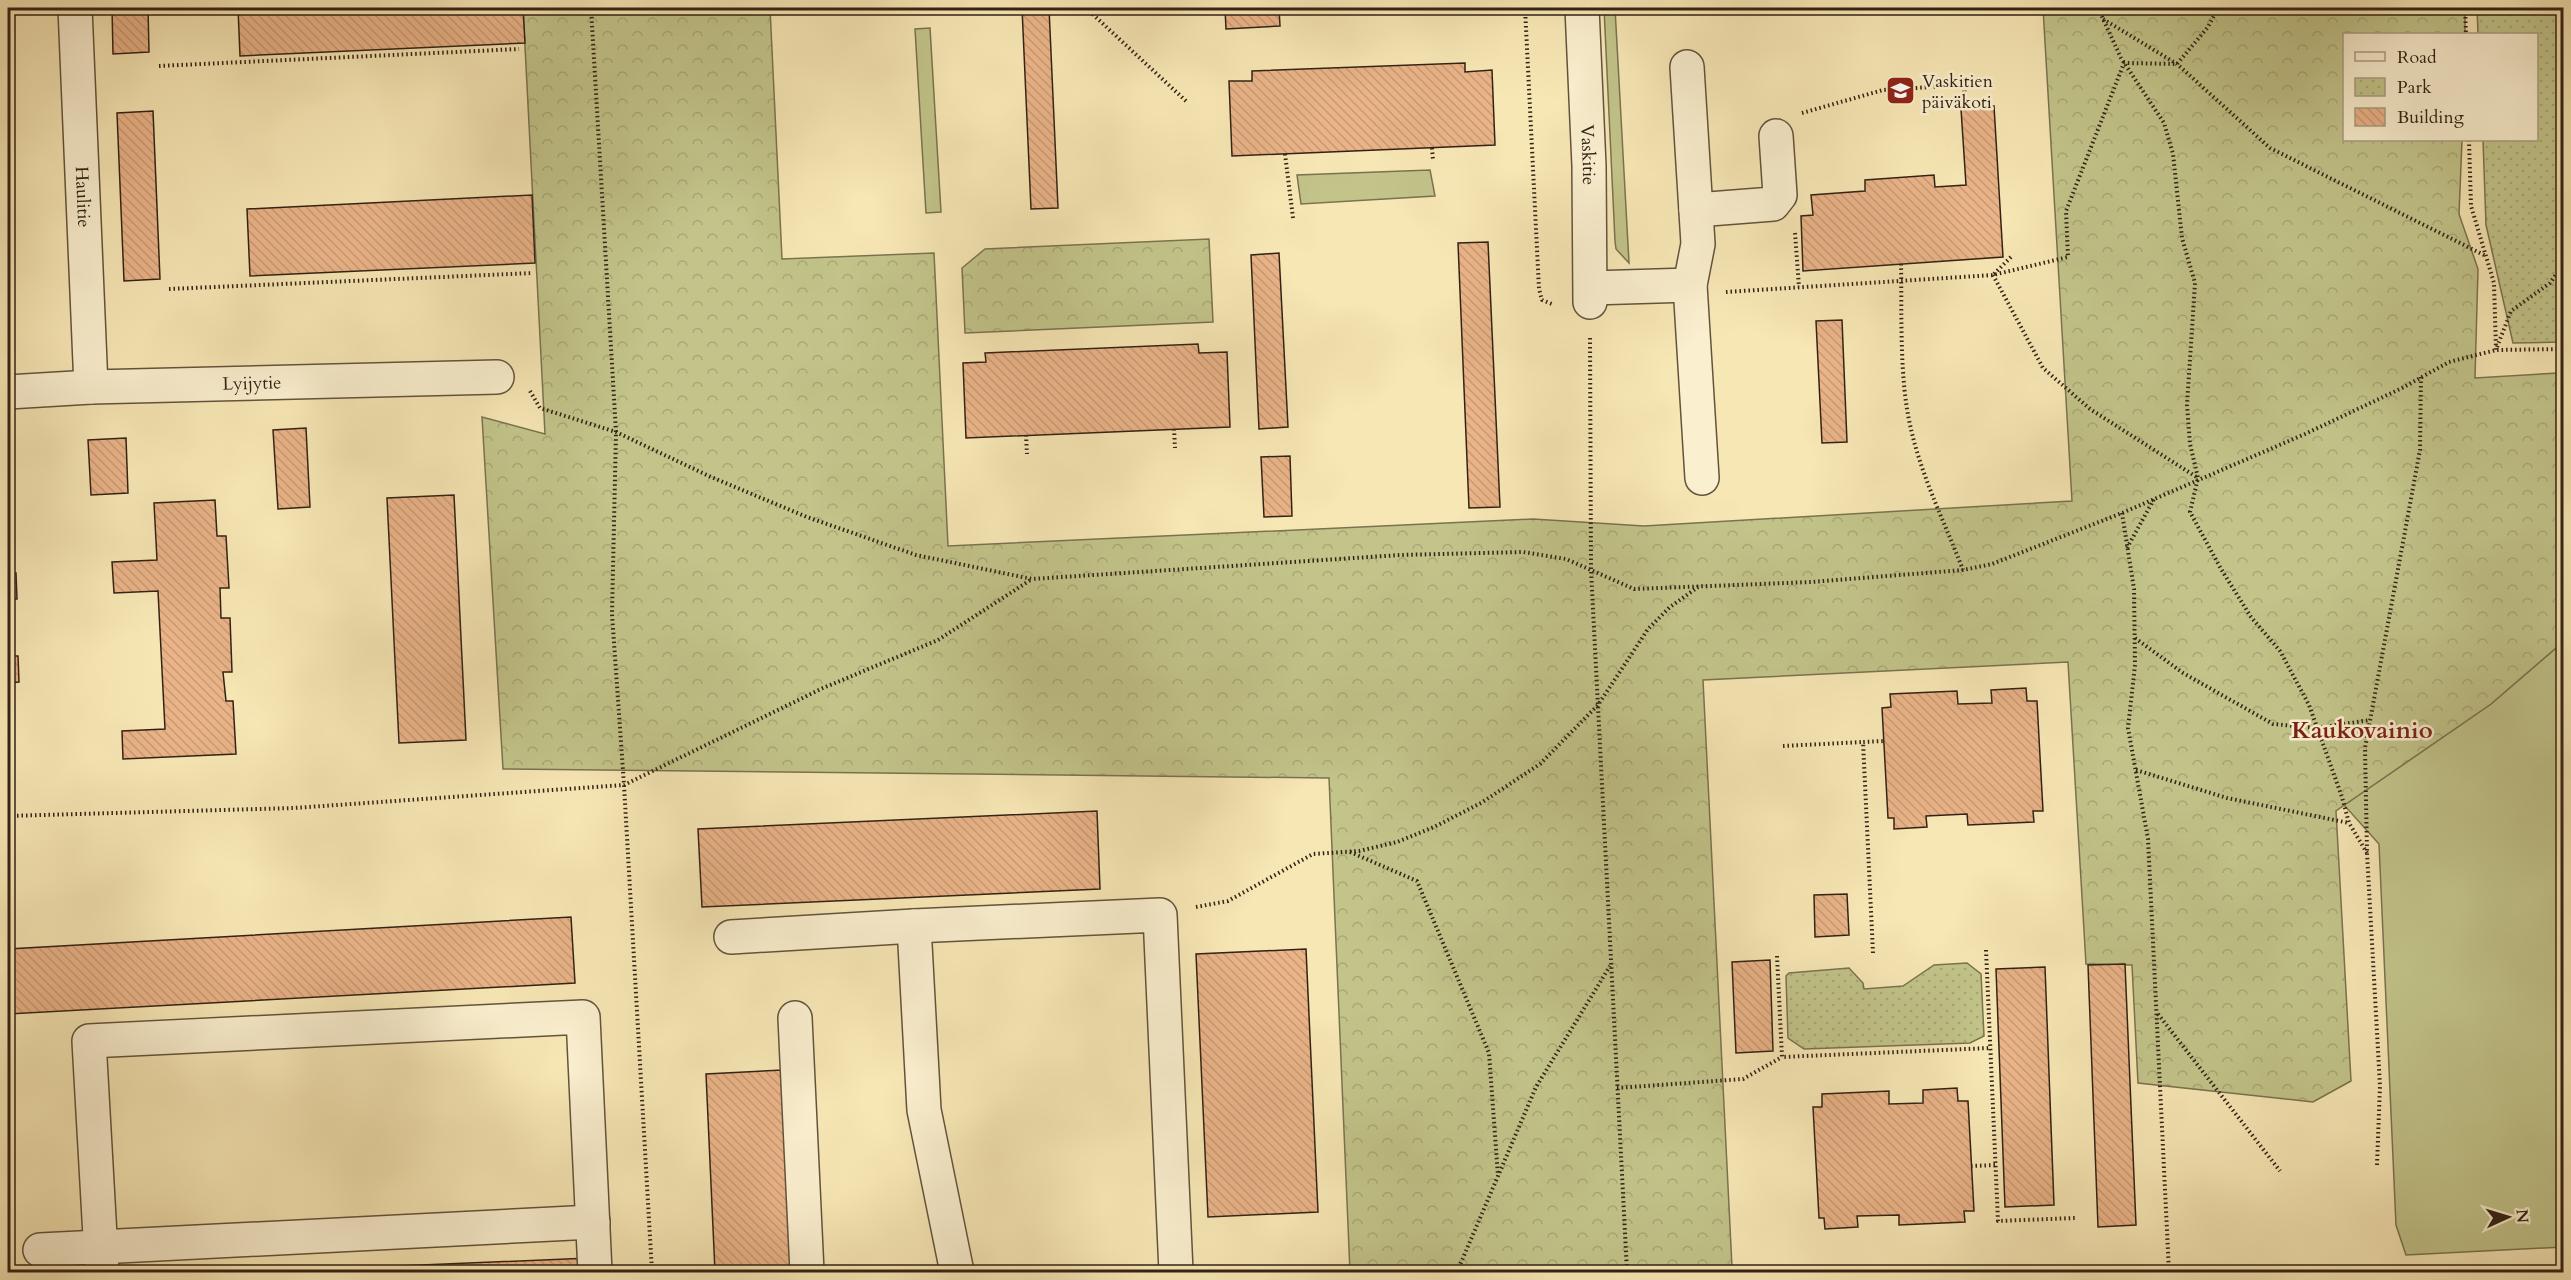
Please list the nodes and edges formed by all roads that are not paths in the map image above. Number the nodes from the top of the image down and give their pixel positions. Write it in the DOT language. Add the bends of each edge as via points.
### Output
graph roads {
  1 [pos="75,8"];
  2 [pos="1582,8"];
  3 [pos="1688,67"];
  4 [pos="1776,136"];
  5 [pos="1696,210"];
  6 [pos="1690,285"];
  7 [pos="497,377"];
  8 [pos="91,387"];
  9 [pos="8,392"];
  10 [pos="1702,478"];
  11 [pos="914,926"];
  12 [pos="731,937"];
  13 [pos="795,1018"];
  14 [pos="592,1222"];
  15 [pos="40,1250"];
  16 [pos="101,1260"];
  17 [pos="595,1272"];
  18 [pos="807,1272"];
  19 [pos="957,1272"];
  20 [pos="1176,1272"];
  1 -- 8 [label="street, Haulitie"];
  2 -- 6 [label="street, Vaskitie" via="1591,296"];
  3 -- 5 [label="street"];
  4 -- 5 [label="street" via="1780,195 1773,204"];
  5 -- 6 [label="street" via="1698,244"];
  6 -- 10 [label="street"];
  7 -- 8 [label="street, Lyijytie"];
  8 -- 9 [label="street, Lyijytie"];
  11 -- 12 [label="street"];
  11 -- 19 [label="street" via="924,1110"];
  11 -- 20 [label="street" via="1160,915"];
  13 -- 18 [label="street"];
  14 -- 16 [label="street"];
  14 -- 16 [label="street" via="583,1017 89,1041"];
  14 -- 17 [label="street"];
  15 -- 16 [label="street"];
}
